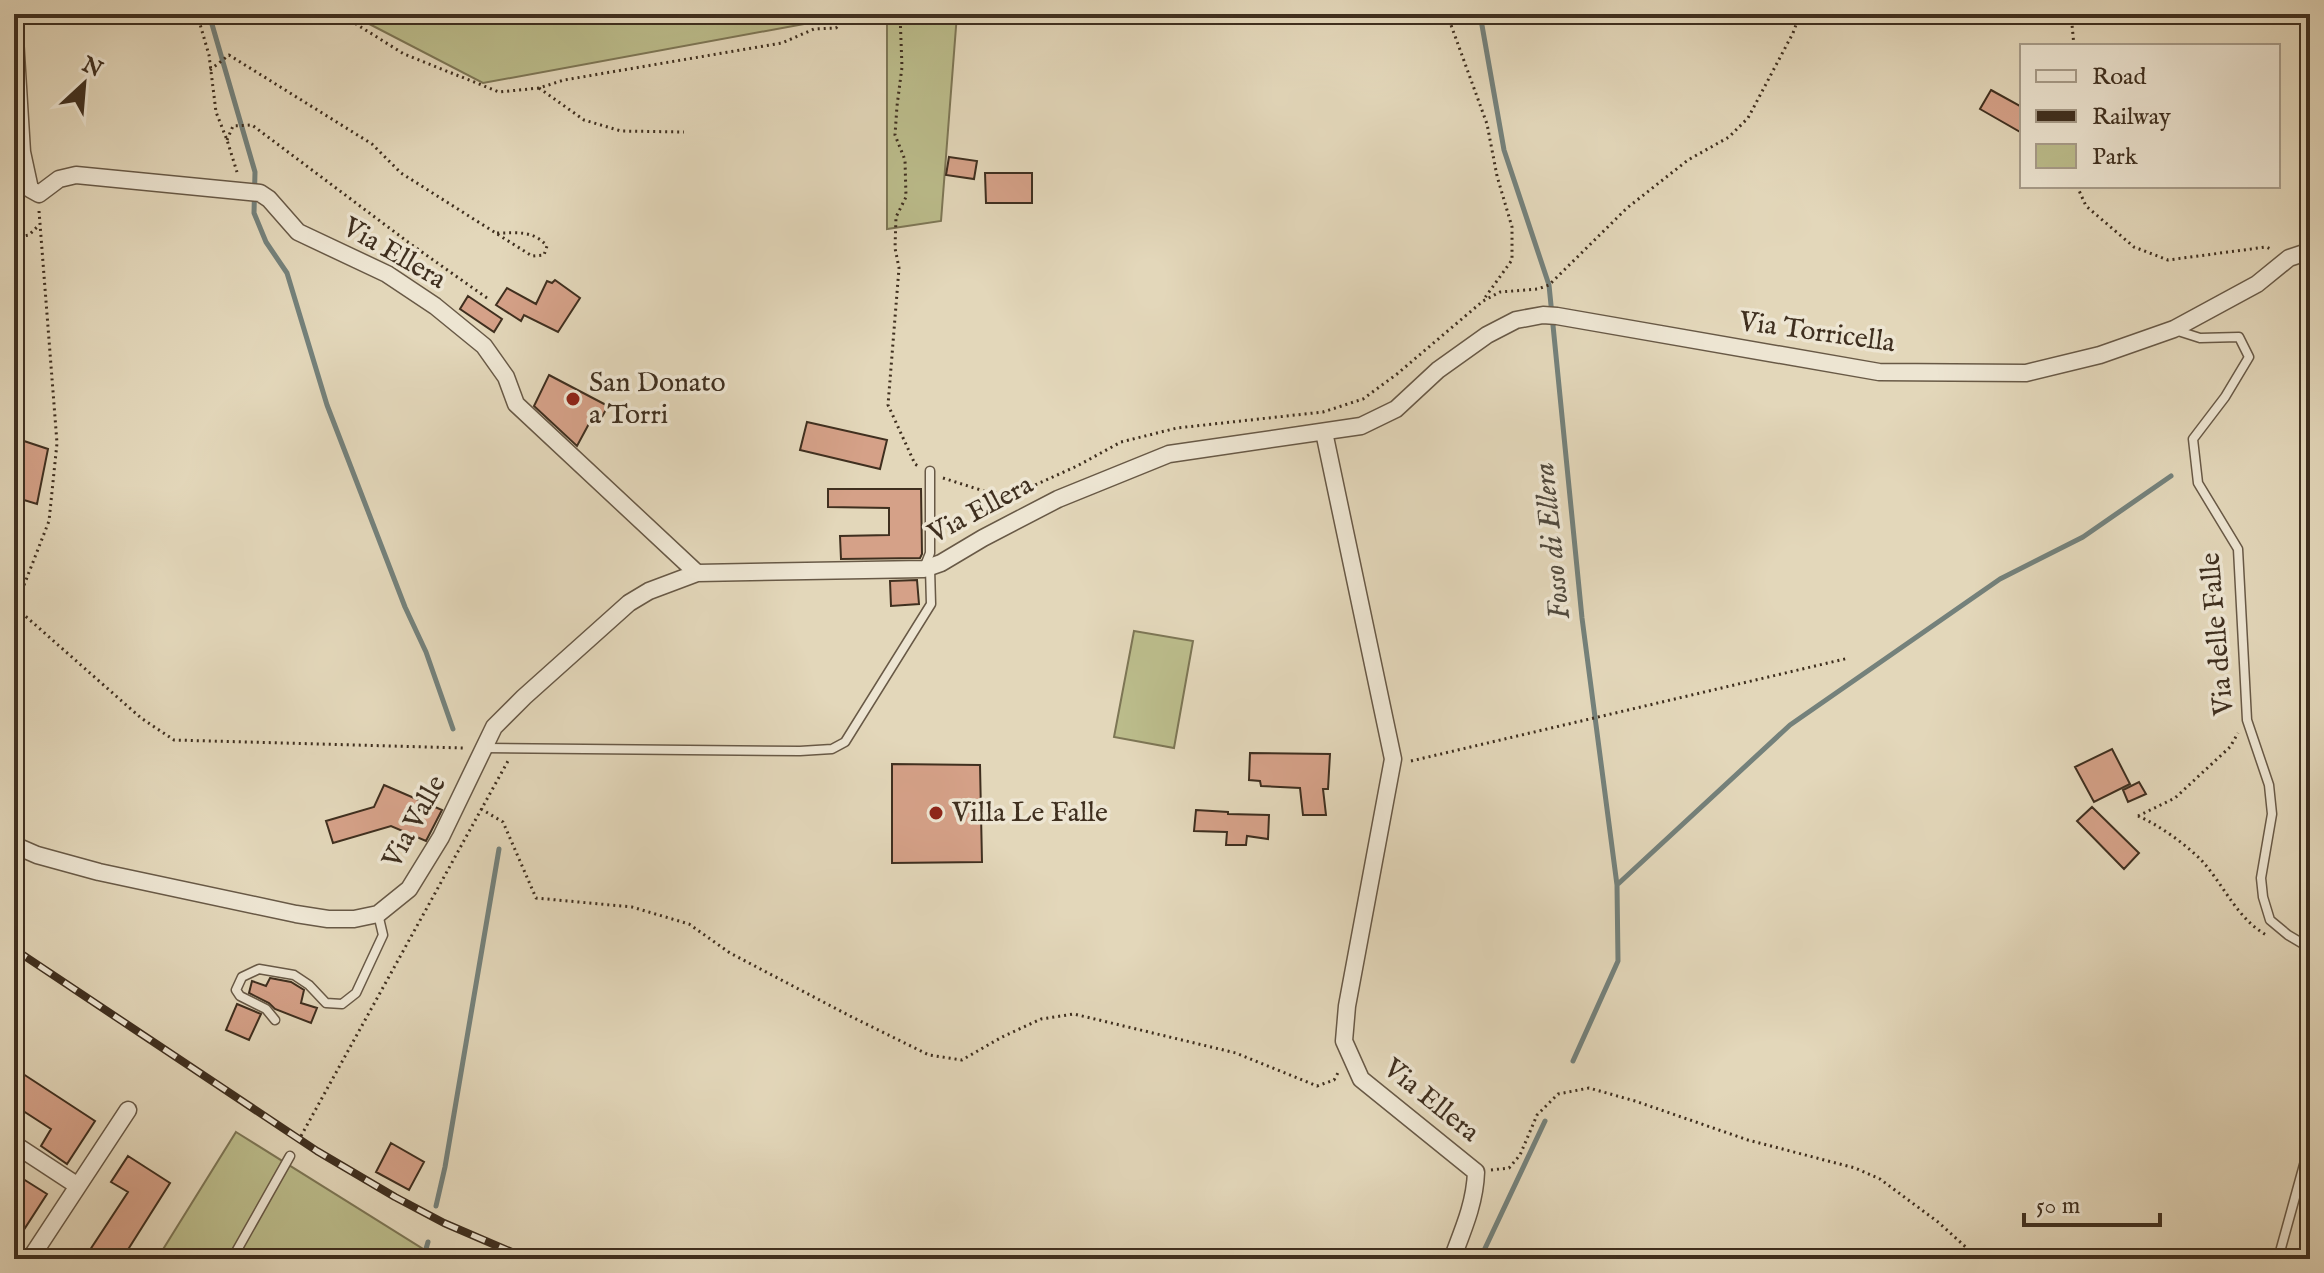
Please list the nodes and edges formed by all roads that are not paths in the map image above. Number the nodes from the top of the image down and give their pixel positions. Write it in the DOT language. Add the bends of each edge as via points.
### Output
graph roads {
  1 [pos="14,22"];
  2 [pos="2310,251"];
  3 [pos="2174,329"];
  4 [pos="1324,432"];
  5 [pos="930,471"];
  6 [pos="927,568"];
  7 [pos="697,573"];
  8 [pos="484,748"];
  9 [pos="14,845"];
  10 [pos="378,914"];
  11 [pos="2310,948"];
  12 [pos="275,1020"];
  13 [pos="128,1110"];
  14 [pos="2310,1143"];
  15 [pos="14,1144"];
  16 [pos="290,1156"];
  17 [pos="78,1186"];
  18 [pos="30,1259"];
  19 [pos="232,1259"];
  20 [pos="1452,1259"];
  21 [pos="2278,1259"];
  1 -- 7 [label="street, Via Ellera" via="22,152 30,189 39,194 59,179 76,175 260,193 298,232 387,274 484,346 506,377 516,404"];
  2 -- 3 [label="street, Via Torricella" via="2289,258 2257,284"];
  3 -- 4 [label="street, Via Torricella" via="2026,373 1879,372 1550,316 1516,320 1438,370 1396,409 1361,426"];
  3 -- 11 [label="lane, Via delle Falle" via="2200,338 2239,337 2249,357 2193,439 2198,483 2238,549 2247,720 2269,785 2272,814 2261,878 2263,897 2270,920"];
  4 -- 6 [label="street, Via Ellera" via="1169,454 1058,499"];
  4 -- 20 [label="street, Via Ellera" via="1393,759 1344,1041 1361,1079 1476,1172 1470,1210"];
  5 -- 6 [label="lane"];
  6 -- 7 [label="street, Via Ellera"];
  6 -- 8 [label="lane" via="931,604 845,742 832,749"];
  7 -- 8 [label="street, Via Valle" via="629,603 524,697 494,727"];
  8 -- 10 [label="street, Via Valle" via="409,889"];
  9 -- 10 [label="street" via="99,872 296,914 354,919"];
  10 -- 12 [label="lane" via="383,935 356,993 342,1004 326,1003 294,975 259,969 242,977 236,990 240,996"];
  13 -- 17 [label="street"];
  14 -- 21 [label="lane"];
  15 -- 17 [label="street"];
  16 -- 19 [label="lane"];
  17 -- 18 [label="street"];
}
